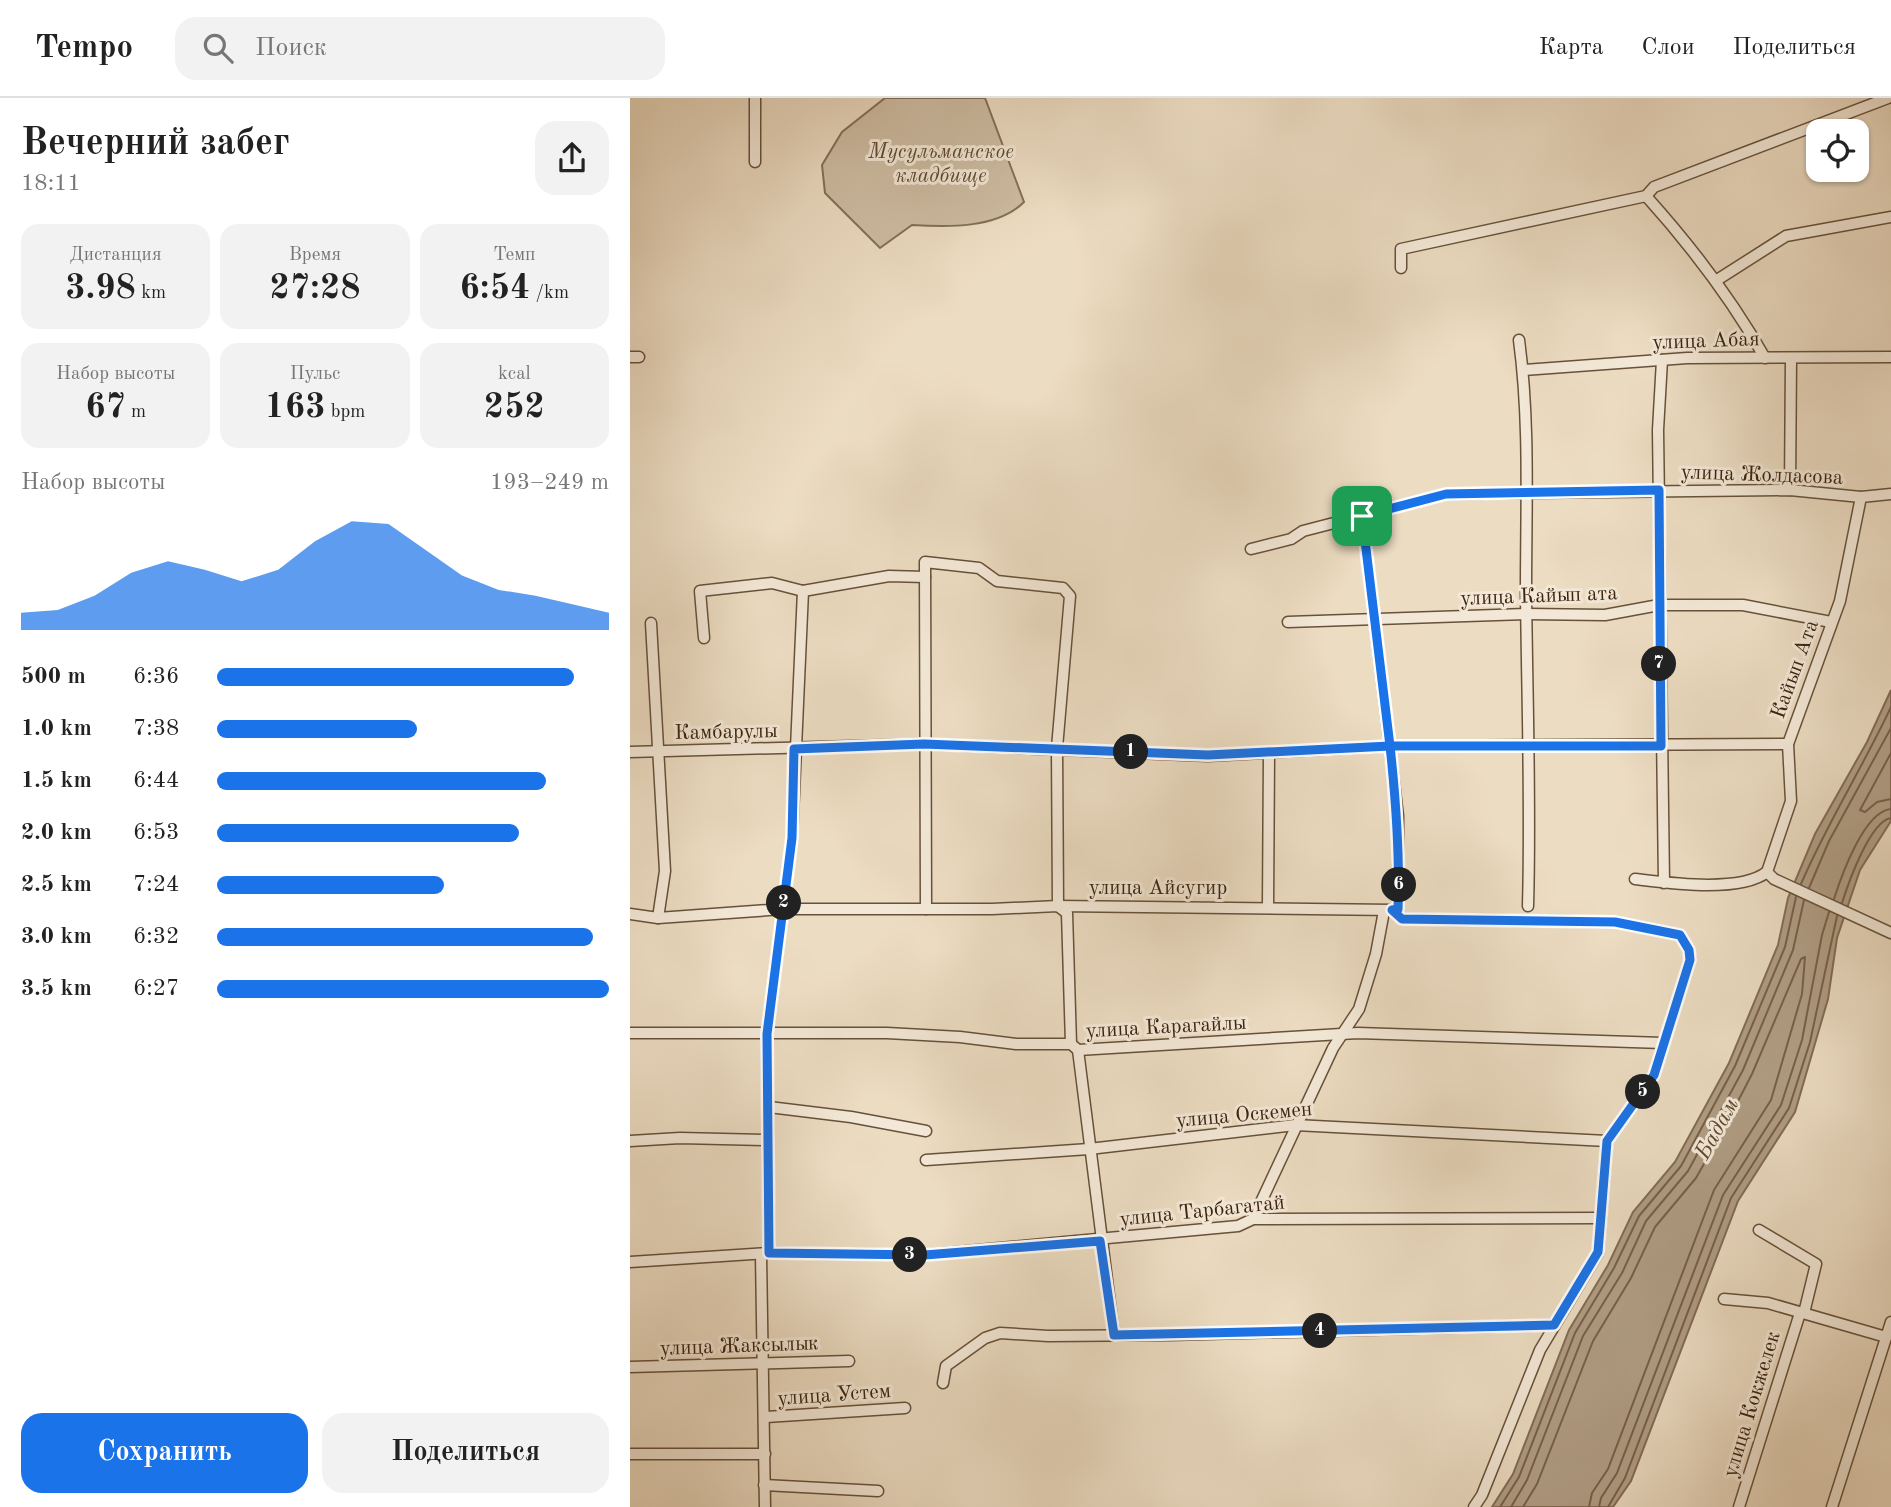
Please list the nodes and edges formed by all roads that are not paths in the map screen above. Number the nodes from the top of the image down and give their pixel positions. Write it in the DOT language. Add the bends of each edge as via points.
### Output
graph roads {
  1 [pos="755,98"];
  2 [pos="1888,98"];
  3 [pos="755,162"];
  4 [pos="1646,196"];
  5 [pos="1891,217"];
  6 [pos="1401,268"];
  7 [pos="1717,280"];
  8 [pos="1518,340"];
  9 [pos="1891,357"];
  10 [pos="1765,358"];
  11 [pos="1791,358"];
  12 [pos="1662,360"];
  13 [pos="1523,370"];
  14 [pos="1790,489"];
  15 [pos="1659,490"];
  16 [pos="1526,493"];
  17 [pos="1891,494"];
  18 [pos="1861,497"];
  19 [pos="1362,516"];
  20 [pos="1251,549"];
  21 [pos="925,577"];
  22 [pos="803,591"];
  23 [pos="1659,605"];
  24 [pos="1527,614"];
  25 [pos="1375,619"];
  26 [pos="1288,622"];
  27 [pos="1832,622"];
  28 [pos="651,623"];
  29 [pos="704,639"];
  30 [pos="924,744"];
  31 [pos="1788,744"];
  32 [pos="1390,746"];
  33 [pos="1527,746"];
  34 [pos="1661,746"];
  35 [pos="1058,748"];
  36 [pos="794,749"];
  37 [pos="630,752"];
  38 [pos="658,752"];
  39 [pos="1269,753"];
  40 [pos="1767,873"];
  41 [pos="1635,879"];
  42 [pos="1664,883"];
  43 [pos="1058,906"];
  44 [pos="1268,906"];
  45 [pos="1528,906"];
  46 [pos="783,909"];
  47 [pos="926,909"];
  48 [pos="1388,910"];
  49 [pos="630,914"];
  50 [pos="658,918"];
  51 [pos="1891,933"];
  52 [pos="630,1033"];
  53 [pos="767,1034"];
  54 [pos="1344,1035"];
  55 [pos="1663,1043"];
  56 [pos="1074,1047"];
  57 [pos="769,1107"];
  58 [pos="1296,1125"];
  59 [pos="926,1131"];
  60 [pos="767,1140"];
  61 [pos="630,1141"];
  62 [pos="1607,1141"];
  63 [pos="1088,1149"];
  64 [pos="926,1160"];
  65 [pos="1598,1218"];
  66 [pos="1253,1219"];
  67 [pos="1759,1230"];
  68 [pos="1100,1241"];
  69 [pos="765,1254"];
  70 [pos="630,1262"];
  71 [pos="1724,1299"];
  72 [pos="1802,1313"];
  73 [pos="1891,1322"];
  74 [pos="1554,1325"];
  75 [pos="1114,1335"];
  76 [pos="1886,1337"];
  77 [pos="849,1361"];
  78 [pos="762,1364"];
  79 [pos="630,1367"];
  80 [pos="943,1383"];
  81 [pos="905,1408"];
  82 [pos="766,1417"];
  83 [pos="630,1454"];
  84 [pos="765,1454"];
  85 [pos="764,1485"];
  86 [pos="878,1491"];
  87 [pos="765,1507"];
  88 [pos="1474,1507"];
  89 [pos="1739,1507"];
  90 [pos="1832,1507"];
  1 -- 3 [label="street"];
  2 -- 4 [label="street" via="1654,187"];
  4 -- 6 [label="street" via="1401,249"];
  4 -- 7 [label="street"];
  5 -- 7 [label="street" via="1786,236"];
  7 -- 10 [label="street"];
  8 -- 13 [label="street"];
  9 -- 11 [label="street, улица Абая"];
  10 -- 11 [label="street, улица Абая"];
  10 -- 12 [label="street, улица Абая"];
  11 -- 14 [label="street"];
  12 -- 13 [label="street, улица Абая"];
  12 -- 15 [label="street"];
  13 -- 16 [label="street"];
  14 -- 15 [label="street, улица Жолдасова"];
  14 -- 18 [label="street, улица Жолдасова"];
  15 -- 16 [label="street, улица Жолдасова"];
  15 -- 23 [label="street"];
  16 -- 19 [label="street, улица Жолдасова" via="1446,494"];
  16 -- 24 [label="street"];
  17 -- 18 [label="street, улица Жолдасова"];
  18 -- 27 [label="street, Кайып Ата"];
  19 -- 20 [label="street, улица Жолдасова"];
  19 -- 25 [label="street"];
  21 -- 22 [label="street" via="889,576"];
  21 -- 30 [label="street"];
  21 -- 35 [label="street" via="925,562 979,568 997,581 1067,590"];
  22 -- 29 [label="street" via="772,583 700,591"];
  22 -- 36 [label="street"];
  23 -- 24 [label="street, улица Кайып ата" via="1605,615"];
  23 -- 27 [label="street, улица Кайып ата" via="1743,605"];
  23 -- 34 [label="street"];
  24 -- 25 [label="street, улица Кайып ата"];
  24 -- 33 [label="street"];
  25 -- 26 [label="street, улица Кайып ата"];
  25 -- 32 [label="street"];
  27 -- 31 [label="street, Кайып Ата"];
  28 -- 38 [label="street"];
  30 -- 35 [label="street, Камбарулы"];
  30 -- 36 [label="street, Камбарулы"];
  30 -- 47 [label="street"];
  31 -- 34 [label="street, Камбарулы"];
  31 -- 40 [label="street, Кайып Ата" via="1791,801"];
  32 -- 33 [label="street, Камбарулы"];
  32 -- 39 [label="street, Камбарулы"];
  32 -- 48 [label="street" via="1400,869 1398,909"];
  33 -- 34 [label="street, Камбарулы"];
  33 -- 45 [label="street"];
  34 -- 42 [label="street"];
  35 -- 39 [label="street, Камбарулы"];
  35 -- 43 [label="street"];
  36 -- 38 [label="street, Камбарулы"];
  36 -- 46 [label="street" via="792,838"];
  37 -- 38 [label="street, Камбарулы"];
  38 -- 50 [label="street" via="665,871"];
  39 -- 44 [label="street"];
  40 -- 42 [label="street" via="1756,881"];
  40 -- 51 [label="street"];
  41 -- 42 [label="street"];
  43 -- 44 [label="street, улица Айсугир"];
  43 -- 47 [label="street, улица Айсугир"];
  43 -- 56 [label="street" via="1066,913"];
  44 -- 48 [label="street, улица Айсугир"];
  46 -- 47 [label="street, улица Айсугир"];
  46 -- 50 [label="street, улица Айсугир"];
  46 -- 53 [label="street"];
  48 -- 54 [label="street" via="1359,1009"];
  48 -- 55 [label="street, улица Айсугир" via="1402,919 1615,922 1680,935 1690,960"];
  49 -- 50 [label="street, улица Айсугир"];
  52 -- 53 [label="street, улица Карагайлы"];
  53 -- 56 [label="street, улица Карагайлы" via="887,1033"];
  53 -- 57 [label="street"];
  54 -- 55 [label="street, улица Карагайлы"];
  54 -- 56 [label="street, улица Карагайлы"];
  54 -- 58 [label="street" via="1333,1048"];
  55 -- 62 [label="street" via="1648,1086"];
  56 -- 63 [label="street"];
  57 -- 59 [label="street"];
  57 -- 60 [label="street"];
  58 -- 62 [label="street, улица Оскемен"];
  58 -- 63 [label="street, улица Оскемен"];
  58 -- 66 [label="street"];
  60 -- 61 [label="street"];
  60 -- 69 [label="street"];
  62 -- 65 [label="street"];
  63 -- 64 [label="street, улица Оскемен"];
  63 -- 68 [label="street"];
  65 -- 66 [label="street, улица Тарбагатай"];
  65 -- 74 [label="street" via="1598,1252"];
  66 -- 68 [label="street, улица Тарбагатай" via="1238,1226"];
  67 -- 72 [label="street, улица Кокжелек" via="1816,1264"];
  68 -- 69 [label="street, улица Тарбагатай" via="925,1255"];
  68 -- 75 [label="street"];
  69 -- 70 [label="street, улица Тарбагатай"];
  69 -- 78 [label="street"];
  71 -- 72 [label="street" via="1768,1303"];
  72 -- 76 [label="street"];
  72 -- 89 [label="street, улица Кокжелек"];
  73 -- 76 [label="street"];
  74 -- 75 [label="street"];
  74 -- 88 [label="street"];
  75 -- 80 [label="street" via="1000,1333 985,1338 946,1366"];
  76 -- 90 [label="street"];
  77 -- 78 [label="street, улица Жаксылык"];
  78 -- 79 [label="street, улица Жаксылык"];
  78 -- 82 [label="street"];
  81 -- 82 [label="street, улица Устем"];
  82 -- 84 [label="street"];
  83 -- 84 [label="street"];
  84 -- 85 [label="street"];
  85 -- 86 [label="street"];
  85 -- 87 [label="street"];
}
